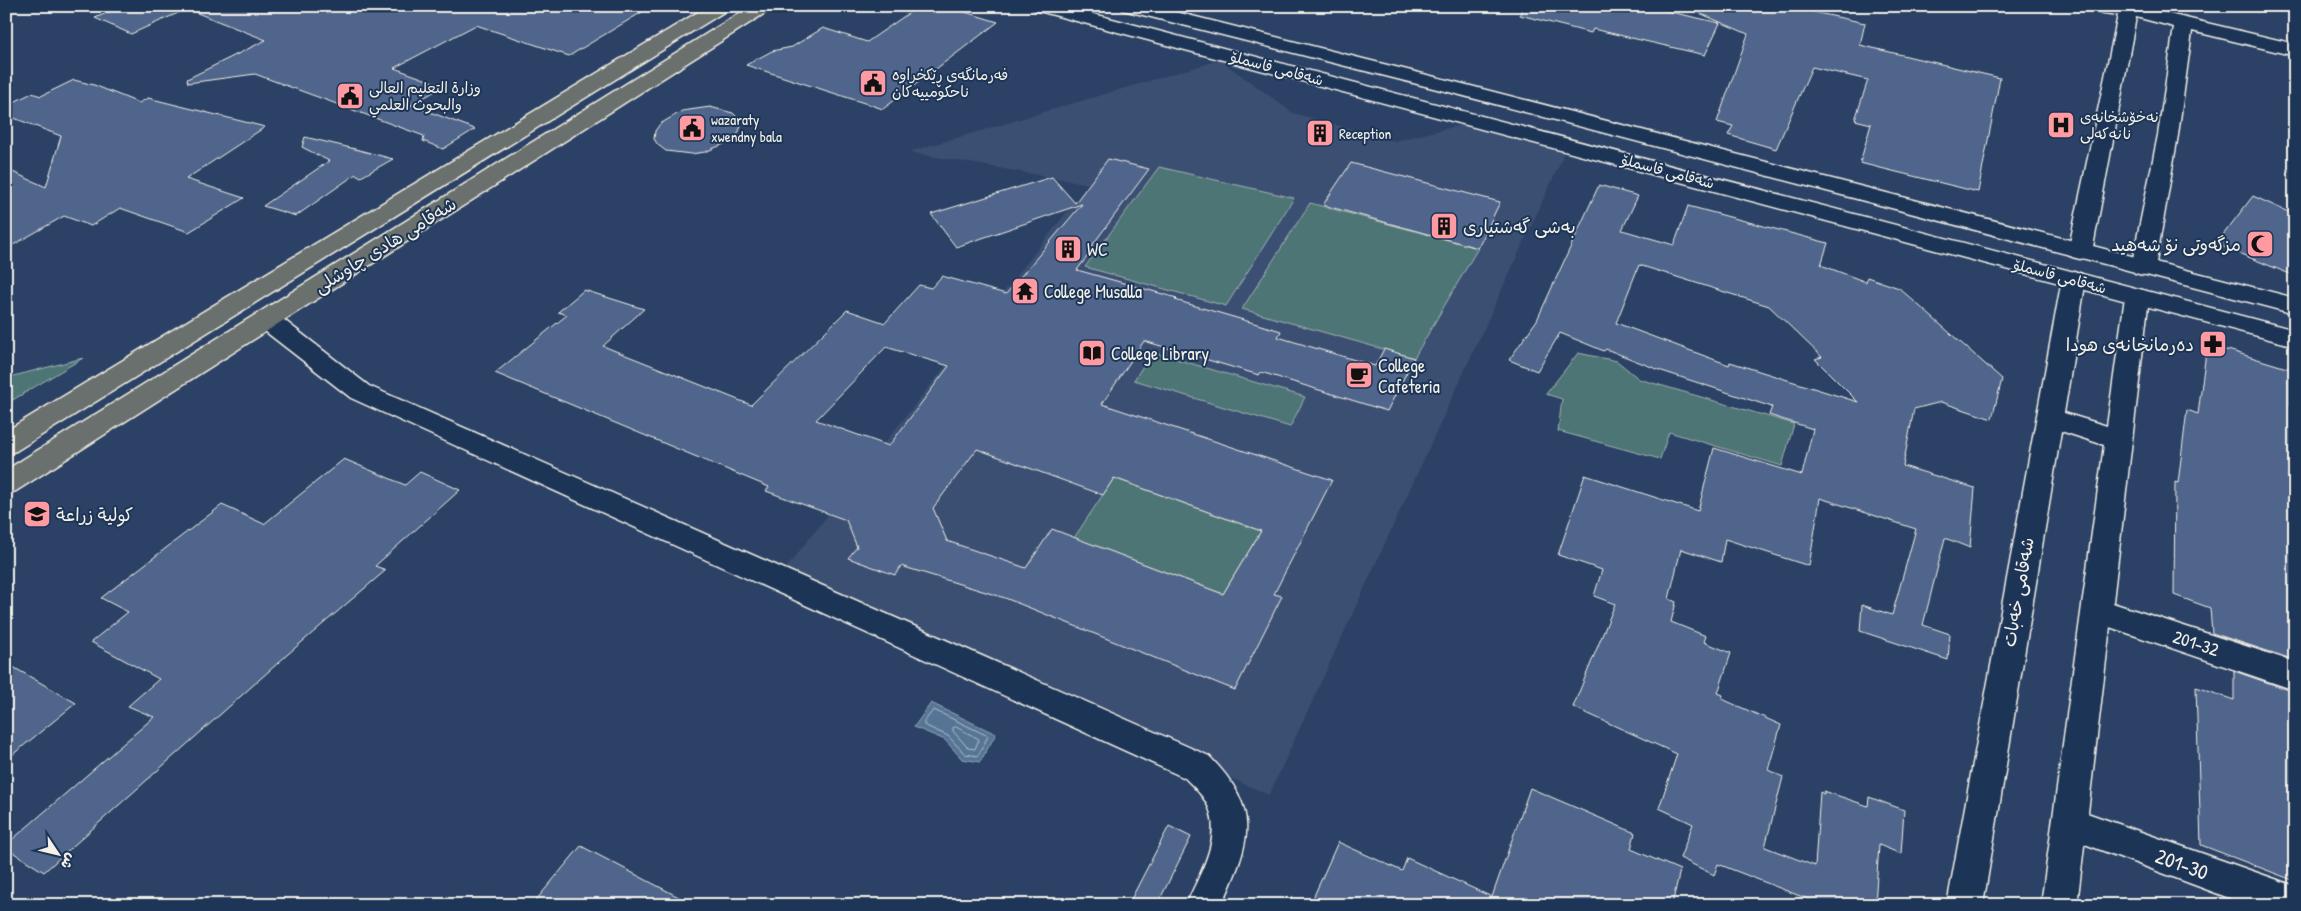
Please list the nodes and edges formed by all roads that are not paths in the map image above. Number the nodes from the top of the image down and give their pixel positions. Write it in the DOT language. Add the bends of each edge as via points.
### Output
graph roads {
  1 [pos="721,6"];
  2 [pos="764,6"];
  3 [pos="1041,6"];
  4 [pos="1129,6"];
  5 [pos="2088,6"];
  6 [pos="2123,8"];
  7 [pos="2184,24"];
  8 [pos="2295,50"];
  9 [pos="380,215"];
  10 [pos="414,227"];
  11 [pos="321,251"];
  12 [pos="359,262"];
  13 [pos="2077,266"];
  14 [pos="2140,282"];
  15 [pos="2295,306"];
  16 [pos="266,319"];
  17 [pos="2295,338"];
  18 [pos="2050,418"];
  19 [pos="2120,440"];
  20 [pos="6,444"];
  21 [pos="6,484"];
  22 [pos="2097,610"];
  23 [pos="2295,676"];
  24 [pos="2070,823"];
  25 [pos="2295,904"];
  26 [pos="1204,905"];
  27 [pos="1964,905"];
  28 [pos="2059,905"];
  1 -- 9 [label="main road, شەقامی هادی چاوشلی"];
  2 -- 10 [label="main road, شەقامی هادی چاوشلی"];
  3 -- 13 [label="street, شەقامی قاسملۆ"];
  4 -- 13 [label="street, شەقامی قاسملۆ" via="1472,92"];
  5 -- 6 [label="street"];
  6 -- 7 [label="street"];
  6 -- 13 [label="street, شەقامی خەبات"];
  7 -- 8 [label="street"];
  7 -- 14 [label="street" via="2168,135"];
  9 -- 10 [label="main road" via="391,225"];
  9 -- 11 [label="main road, شەقامی هادی چاوشلی"];
  10 -- 12 [label="main road, شەقامی هادی چاوشلی"];
  11 -- 12 [label="main road" via="350,253"];
  11 -- 20 [label="main road, شەقامی هادی چاوشلی"];
  12 -- 16 [label="main road, شەقامی هادی چاوشلی"];
  13 -- 14 [label="street, شەقامی قاسملۆ"];
  13 -- 18 [label="street, شەقامی خەبات"];
  14 -- 15 [label="street, شەقامی قاسملۆ"];
  14 -- 17 [label="street, شەقامی قاسملۆ"];
  14 -- 19 [label="street"];
  16 -- 21 [label="main road, شەقامی هادی چاوشلی"];
  16 -- 26 [label="street" via="360,392 1197,767 1224,798 1230,818 1230,839"];
  18 -- 19 [label="street"];
  18 -- 27 [label="street, شەقامی خەبات"];
  19 -- 22 [label="street"];
  22 -- 23 [label="street, 201-32"];
  22 -- 24 [label="street"];
  24 -- 25 [label="street, 201-30"];
  24 -- 28 [label="street"];
}
